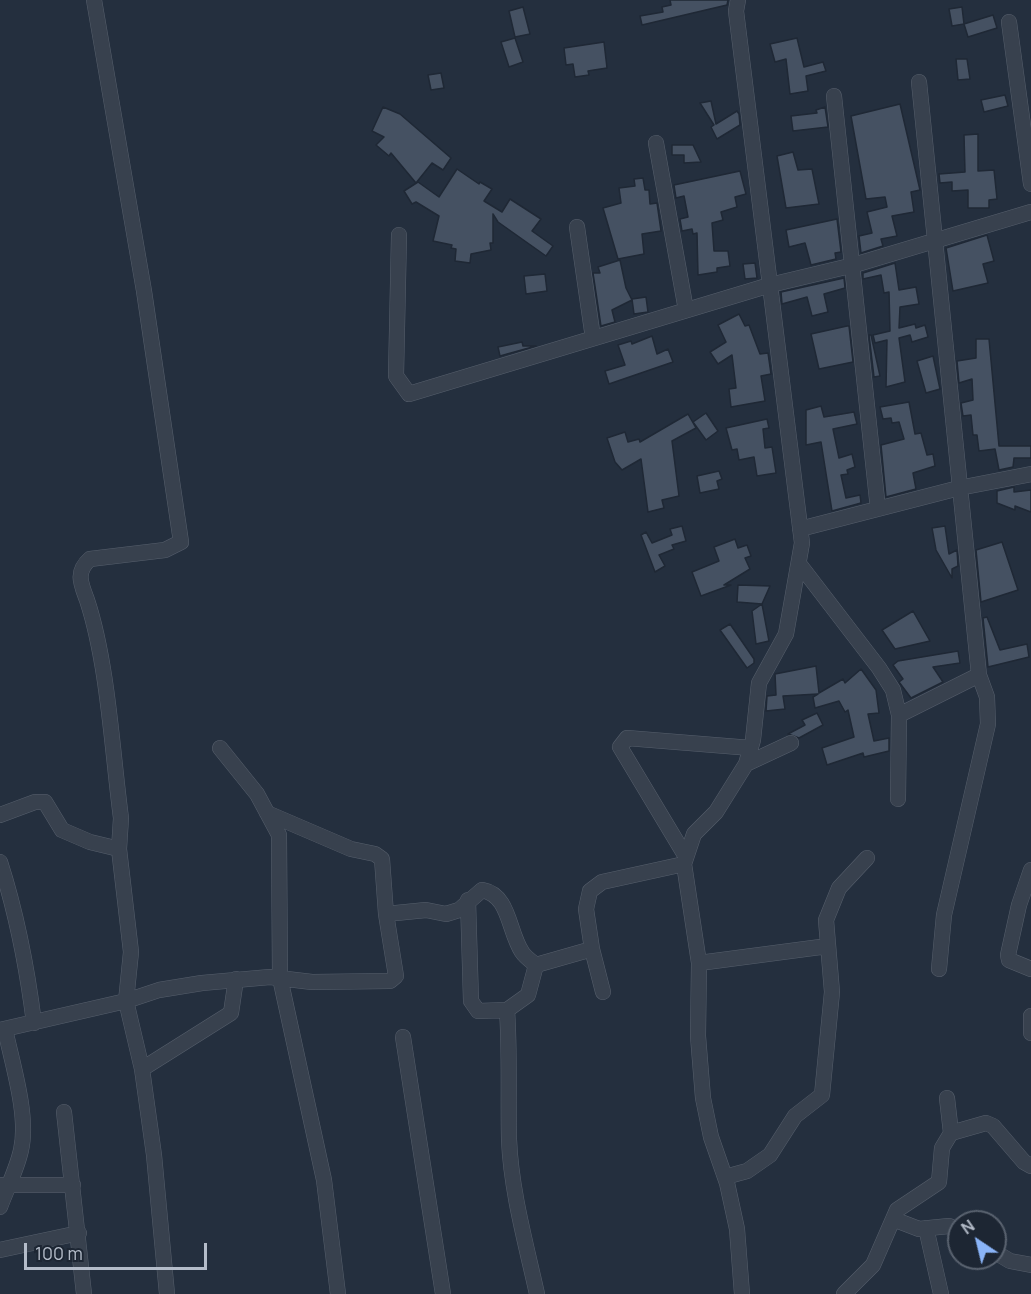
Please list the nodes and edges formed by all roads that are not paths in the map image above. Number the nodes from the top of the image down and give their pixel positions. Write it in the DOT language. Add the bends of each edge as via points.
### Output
graph roads {
  1 [pos="94,0"];
  2 [pos="738,0"];
  3 [pos="1009,22"];
  4 [pos="919,82"];
  5 [pos="834,96"];
  6 [pos="656,143"];
  7 [pos="1031,184"];
  8 [pos="1031,212"];
  9 [pos="577,227"];
  10 [pos="399,235"];
  11 [pos="936,239"];
  12 [pos="854,265"];
  13 [pos="770,285"];
  14 [pos="686,310"];
  15 [pos="593,338"];
  16 [pos="1031,474"];
  17 [pos="958,488"];
  18 [pos="878,509"];
  19 [pos="800,529"];
  20 [pos="800,565"];
  21 [pos="979,675"];
  22 [pos="899,715"];
  23 [pos="791,743"];
  24 [pos="220,748"];
  25 [pos="750,748"];
  26 [pos="746,764"];
  27 [pos="898,799"];
  28 [pos="1,810"];
  29 [pos="267,813"];
  30 [pos="119,849"];
  31 [pos="867,858"];
  32 [pos="685,861"];
  33 [pos="0,862"];
  34 [pos="1031,870"];
  35 [pos="468,900"];
  36 [pos="386,914"];
  37 [pos="828,946"];
  38 [pos="592,949"];
  39 [pos="699,963"];
  40 [pos="536,965"];
  41 [pos="939,969"];
  42 [pos="1031,969"];
  43 [pos="280,978"];
  44 [pos="236,979"];
  45 [pos="603,992"];
  46 [pos="126,1002"];
  47 [pos="507,1010"];
  48 [pos="1031,1016"];
  49 [pos="34,1023"];
  50 [pos="2,1029"];
  51 [pos="1031,1033"];
  52 [pos="404,1036"];
  53 [pos="142,1069"];
  54 [pos="947,1098"];
  55 [pos="64,1112"];
  56 [pos="951,1133"];
  57 [pos="1031,1166"];
  58 [pos="725,1177"];
  59 [pos="4,1185"];
  60 [pos="73,1185"];
  61 [pos="0,1207"];
  62 [pos="893,1219"];
  63 [pos="947,1226"];
  64 [pos="926,1228"];
  65 [pos="79,1233"];
  66 [pos="0,1250"];
  67 [pos="1007,1259"];
  68 [pos="1031,1265"];
  69 [pos="84,1294"];
  70 [pos="167,1294"];
  71 [pos="338,1294"];
  72 [pos="443,1294"];
  73 [pos="537,1294"];
  74 [pos="742,1294"];
  75 [pos="844,1294"];
  76 [pos="941,1294"];
  1 -- 30 [label="street" via="144,291 181,543 165,550 90,559 82,566 79,577 96,628 121,818"];
  2 -- 13 [label="street" via="736,11"];
  3 -- 7 [label="street"];
  4 -- 11 [label="street"];
  5 -- 12 [label="street"];
  6 -- 14 [label="street"];
  8 -- 11 [label="street"];
  9 -- 15 [label="street"];
  10 -- 15 [label="street" via="396,376 409,394"];
  11 -- 12 [label="street"];
  11 -- 17 [label="street"];
  12 -- 13 [label="street"];
  12 -- 18 [label="street"];
  13 -- 14 [label="street"];
  13 -- 19 [label="street"];
  14 -- 15 [label="street"];
  16 -- 17 [label="street"];
  17 -- 18 [label="street"];
  17 -- 21 [label="street"];
  18 -- 19 [label="street"];
  19 -- 20 [label="street"];
  20 -- 22 [label="street" via="879,668 892,690"];
  20 -- 25 [label="street" via="786,634 759,682"];
  21 -- 22 [label="street"];
  21 -- 41 [label="street" via="987,697 987,724 944,915"];
  22 -- 27 [label="street"];
  23 -- 26 [label="street"];
  24 -- 29 [label="street"];
  25 -- 26 [label="street"];
  25 -- 32 [label="street" via="627,738 620,747"];
  26 -- 32 [label="street" via="716,812 694,834"];
  28 -- 30 [label="street" via="45,802 62,830"];
  29 -- 36 [label="street" via="382,859"];
  29 -- 43 [label="street" via="279,835"];
  30 -- 46 [label="street" via="131,952"];
  31 -- 37 [label="street" via="839,888 826,920"];
  32 -- 38 [label="street" via="602,882 590,891 586,909"];
  32 -- 39 [label="street"];
  33 -- 49 [label="street" via="26,960"];
  34 -- 42 [label="street" via="1008,955 1009,960"];
  35 -- 36 [label="street" via="459,910 446,914 426,910"];
  35 -- 40 [label="street" via="482,890 493,892 502,902 523,954"];
  35 -- 47 [label="street" via="471,1001 478,1011"];
  36 -- 43 [label="street" via="396,976 390,981 312,982"];
  37 -- 39 [label="street"];
  37 -- 58 [label="street" via="832,992 822,1095 795,1116 770,1155 747,1172"];
  38 -- 40 [label="street"];
  38 -- 45 [label="street"];
  39 -- 58 [label="street" via="698,1036 703,1098"];
  40 -- 47 [label="street" via="528,995"];
  43 -- 44 [label="street"];
  43 -- 71 [label="street" via="324,1180"];
  44 -- 46 [label="street" via="159,990"];
  44 -- 53 [label="street" via="231,1013"];
  46 -- 49 [label="street"];
  46 -- 53 [label="street"];
  47 -- 73 [label="street" via="512,1173"];
  48 -- 51 [label="street"];
  49 -- 50 [label="street"];
  50 -- 59 [label="street" via="21,1110 23,1137"];
  52 -- 72 [label="street"];
  53 -- 70 [label="street"];
  54 -- 56 [label="street"];
  55 -- 60 [label="street"];
  56 -- 57 [label="street" via="986,1123"];
  56 -- 62 [label="street" via="942,1148 939,1182 897,1210"];
  58 -- 74 [label="street" via="736,1229"];
  59 -- 60 [label="street"];
  59 -- 61 [label="street"];
  60 -- 65 [label="street"];
  62 -- 64 [label="street" via="906,1226"];
  62 -- 75 [label="street" via="873,1264"];
  63 -- 64 [label="street"];
  64 -- 76 [label="street"];
  65 -- 66 [label="street"];
  65 -- 69 [label="street"];
  67 -- 68 [label="street"];
}
